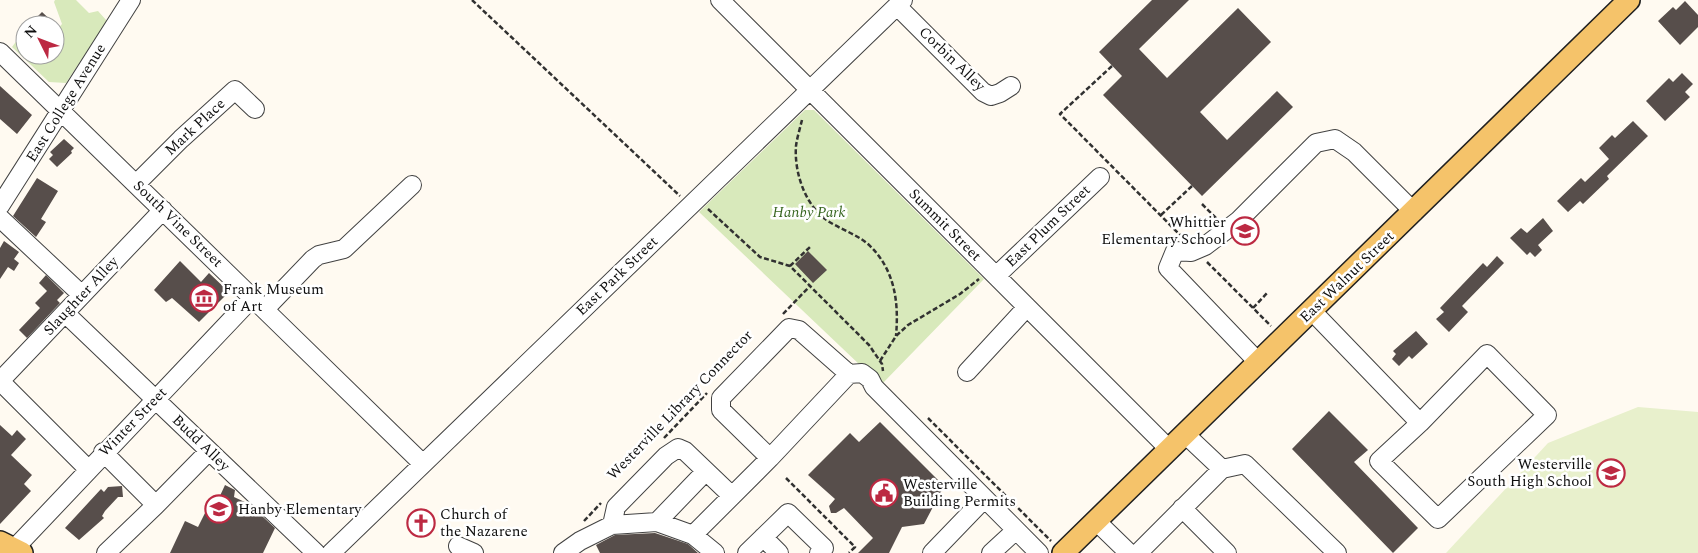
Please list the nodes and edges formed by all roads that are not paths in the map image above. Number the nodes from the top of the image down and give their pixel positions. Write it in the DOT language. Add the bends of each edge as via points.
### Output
graph roads {
  1 [pos="131,0"];
  2 [pos="720,0"];
  3 [pos="1625,1"];
  4 [pos="900,3"];
  5 [pos="0,52"];
  6 [pos="1011,86"];
  7 [pos="810,90"];
  8 [pos="255,109"];
  9 [pos="61,111"];
  10 [pos="1100,176"];
  11 [pos="136,184"];
  12 [pos="412,185"];
  13 [pos="0,206"];
  14 [pos="162,210"];
  15 [pos="1414,212"];
  16 [pos="0,218"];
  17 [pos="990,275"];
  18 [pos="82,295"];
  19 [pos="259,303"];
  20 [pos="1027,307"];
  21 [pos="1312,312"];
  22 [pos="65,313"];
  23 [pos="1259,364"];
  24 [pos="967,372"];
  25 [pos="849,374"];
  26 [pos="0,381"];
  27 [pos="156,399"];
  28 [pos="1420,423"];
  29 [pos="1186,435"];
  30 [pos="1170,450"];
  31 [pos="209,451"];
  32 [pos="103,452"];
  33 [pos="770,458"];
  34 [pos="424,464"];
  35 [pos="88,469"];
  36 [pos="1222,469"];
  37 [pos="706,471"];
  38 [pos="731,495"];
  39 [pos="984,499"];
  40 [pos="156,505"];
  41 [pos="1182,508"];
  42 [pos="1096,521"];
  43 [pos="657,522"];
  44 [pos="612,525"];
  45 [pos="1016,530"];
  46 [pos="693,535"];
  47 [pos="763,537"];
  48 [pos="12,548"];
  49 [pos="569,549"];
  50 [pos="713,552"];
  51 [pos="1065,552"];
  52 [pos="106,553"];
  53 [pos="316,553"];
  54 [pos="331,553"];
  55 [pos="747,553"];
  56 [pos="780,553"];
  57 [pos="819,553"];
  58 [pos="932,553"];
  59 [pos="991,553"];
  60 [pos="1039,553"];
  61 [pos="1129,553"];
  62 [pos="1138,553"];
  63 [pos="1227,553"];
  64 [pos="1337,553"];
  1 -- 9 [label="street, East College Avenue"];
  2 -- 7 [label="street, Summit Street"];
  3 -- 15 [label="main road, East Walnut Street"];
  4 -- 6 [label="street, Corbin Alley" via="983,92 990,96"];
  4 -- 7 [label="street, East Park Street"];
  5 -- 9 [label="street, South Vine Street"];
  7 -- 17 [label="street, Summit Street"];
  7 -- 34 [label="street, East Park Street"];
  8 -- 11 [label="street, Mark Place" via="235,90"];
  9 -- 11 [label="street, South Vine Street"];
  9 -- 13 [label="street, East College Avenue"];
  10 -- 17 [label="street, East Plum Street"];
  11 -- 14 [label="street, South Vine Street"];
  12 -- 19 [label="street, Winter Street" via="344,249 319,255"];
  14 -- 18 [label="street, Slaughter Alley"];
  14 -- 19 [label="street, South Vine Street"];
  15 -- 21 [label="main road, East Walnut Street"];
  15 -- 23 [label="street" via="1354,152 1335,139 1316,143 1238,221 1205,246 1191,252 1180,246 1168,268"];
  16 -- 18 [label="street"];
  17 -- 20 [label="street, Summit Street"];
  18 -- 22 [label="street, Slaughter Alley"];
  19 -- 27 [label="street, Winter Street"];
  19 -- 34 [label="street, South Vine Street"];
  20 -- 24 [label="street"];
  20 -- 30 [label="street, Summit Street"];
  21 -- 23 [label="main road, East Walnut Street"];
  21 -- 28 [label="street"];
  22 -- 26 [label="street, Slaughter Alley"];
  22 -- 27 [label="street, Budd Alley"];
  23 -- 29 [label="main road, East Walnut Street"];
  25 -- 33 [label="street"];
  25 -- 33 [label="street" via="799,330 789,328 721,398 721,410"];
  25 -- 39 [label="street" via="862,373 870,379"];
  26 -- 35 [label="street"];
  27 -- 31 [label="street, Budd Alley"];
  27 -- 32 [label="street, Winter Street"];
  28 -- 28 [label="street" via="1379,461 1438,519 1547,415 1487,354"];
  29 -- 30 [label="main road, East Walnut Street"];
  29 -- 36 [label="street"];
  30 -- 42 [label="main road, East Walnut Street"];
  31 -- 40 [label="street"];
  31 -- 53 [label="street, Budd Alley"];
  32 -- 35 [label="street, Winter Street"];
  32 -- 40 [label="street"];
  33 -- 38 [label="street"];
  34 -- 54 [label="street, East Park Street"];
  35 -- 48 [label="street, Winter Street"];
  36 -- 41 [label="street"];
  36 -- 64 [label="street" via="1245,464"];
  37 -- 38 [label="street"];
  37 -- 43 [label="street"];
  37 -- 44 [label="street" via="678,448 616,507"];
  38 -- 46 [label="street"];
  39 -- 45 [label="street"];
  39 -- 58 [label="street"];
  40 -- 52 [label="street"];
  41 -- 62 [label="street"];
  41 -- 63 [label="street"];
  42 -- 51 [label="main road, East Walnut Street"];
  42 -- 61 [label="street"];
  43 -- 44 [label="street"];
  43 -- 46 [label="street"];
  44 -- 49 [label="street"];
  45 -- 59 [label="street"];
  45 -- 60 [label="street"];
  46 -- 50 [label="street"];
  47 -- 55 [label="street"];
  47 -- 56 [label="street"];
  47 -- 57 [label="street" via="788,513 824,548"];
}
